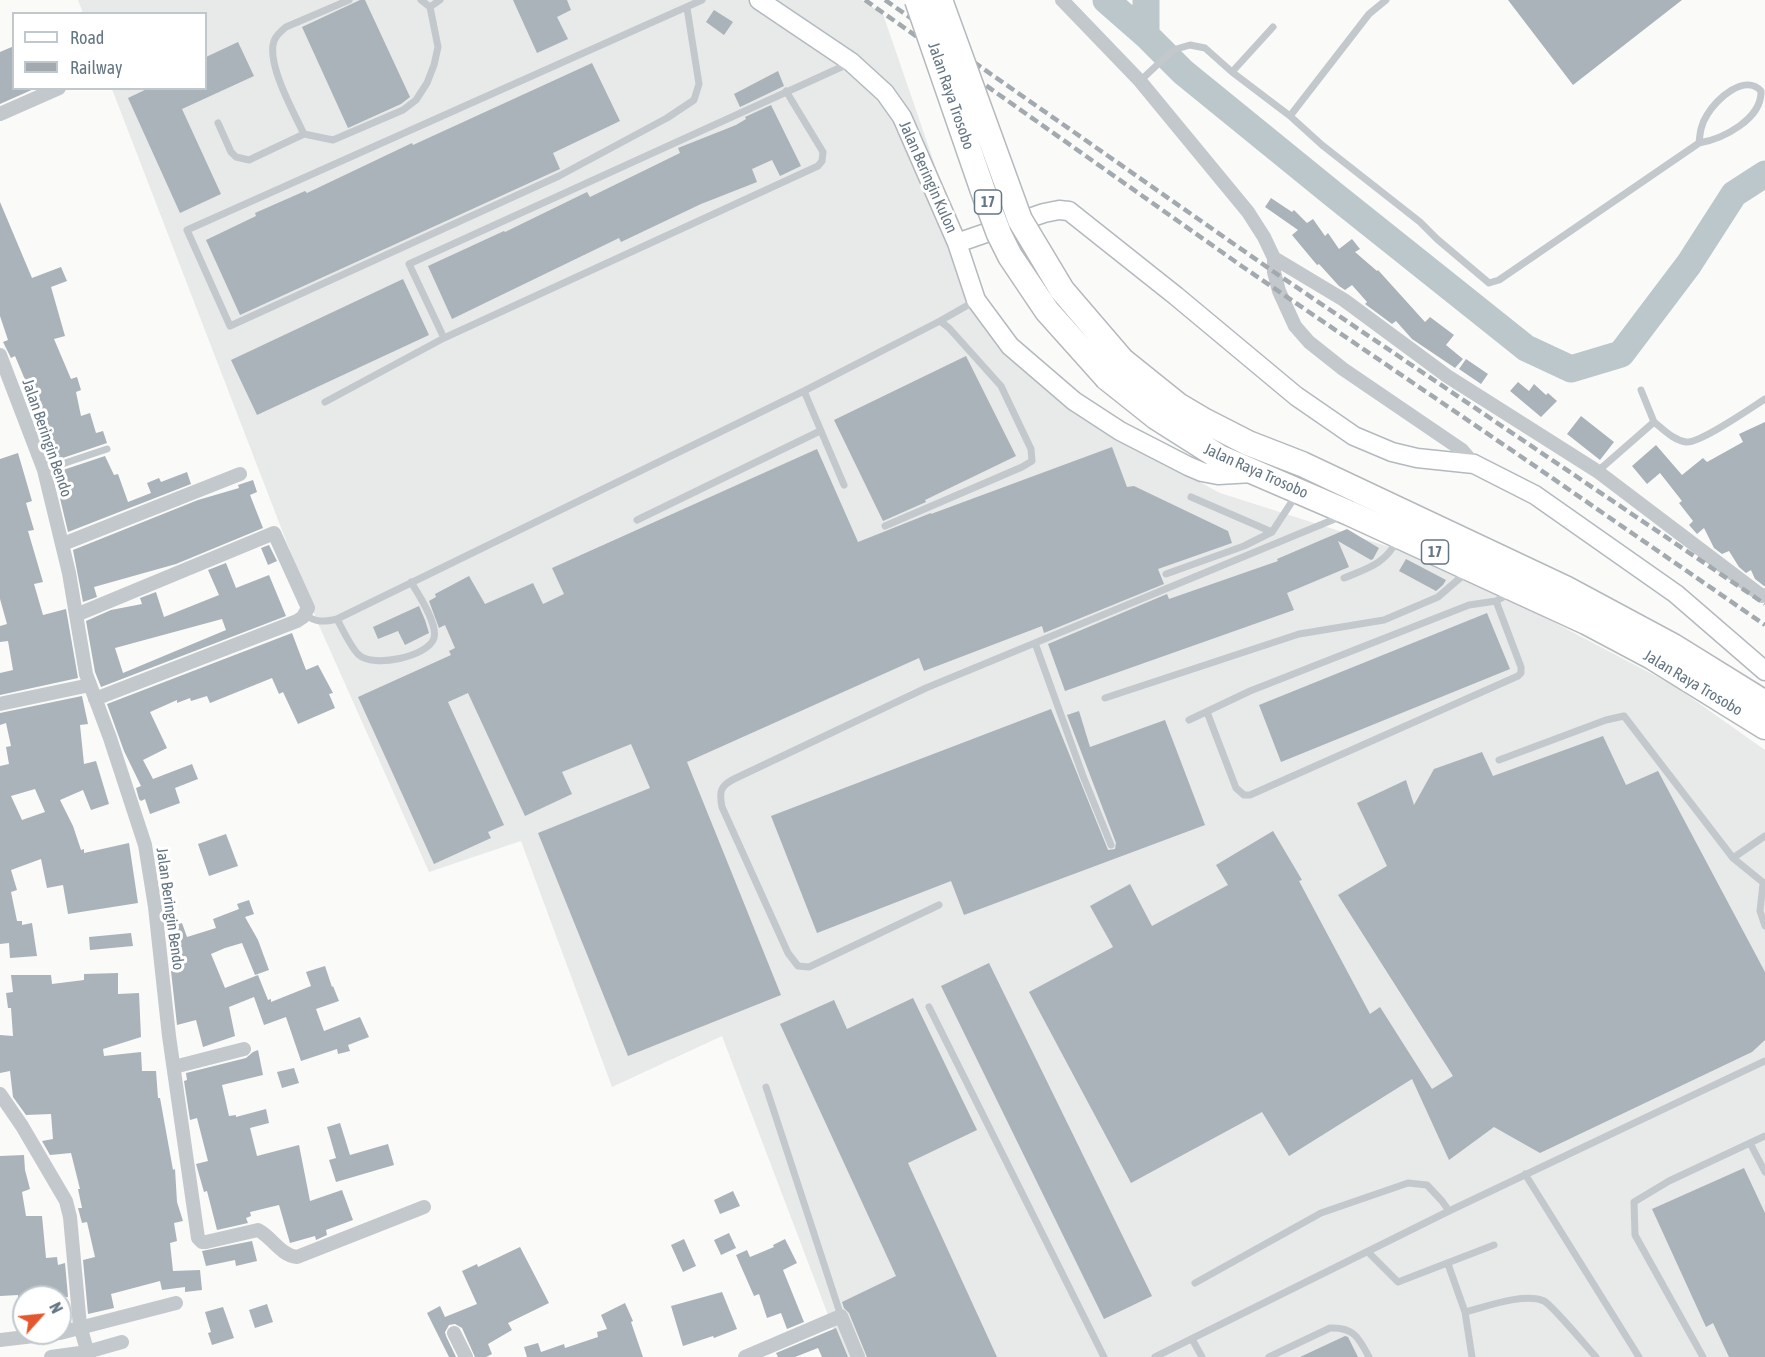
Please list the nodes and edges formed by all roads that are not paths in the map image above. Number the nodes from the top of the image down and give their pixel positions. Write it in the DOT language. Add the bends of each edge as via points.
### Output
graph roads {
  1 [pos="349,0"];
  2 [pos="421,0"];
  3 [pos="440,0"];
  4 [pos="702,0"];
  5 [pos="759,0"];
  6 [pos="917,0"];
  7 [pos="940,0"];
  8 [pos="1062,0"];
  9 [pos="1386,0"];
  10 [pos="430,7"];
  11 [pos="687,8"];
  12 [pos="1273,27"];
  13 [pos="852,62"];
  14 [pos="1232,72"];
  15 [pos="1142,77"];
  16 [pos="54,90"];
  17 [pos="786,91"];
  18 [pos="0,114"];
  19 [pos="1290,116"];
  20 [pos="218,123"];
  21 [pos="304,134"];
  22 [pos="1699,143"];
  23 [pos="957,243"];
  24 [pos="1274,258"];
  25 [pos="976,300"];
  26 [pos="940,321"];
  27 [pos="444,338"];
  28 [pos="0,355"];
  29 [pos="804,390"];
  30 [pos="1641,390"];
  31 [pos="1765,399"];
  32 [pos="325,402"];
  33 [pos="1654,422"];
  34 [pos="820,431"];
  35 [pos="107,449"];
  36 [pos="1474,464"];
  37 [pos="44,470"];
  38 [pos="1597,471"];
  39 [pos="1255,473"];
  40 [pos="240,474"];
  41 [pos="844,485"];
  42 [pos="1300,490"];
  43 [pos="1191,497"];
  44 [pos="1349,513"];
  45 [pos="637,520"];
  46 [pos="885,526"];
  47 [pos="1272,532"];
  48 [pos="1400,536"];
  49 [pos="63,544"];
  50 [pos="1471,568"];
  51 [pos="1166,574"];
  52 [pos="1344,578"];
  53 [pos="411,582"];
  54 [pos="1518,590"];
  55 [pos="1765,595"];
  56 [pos="1496,601"];
  57 [pos="305,614"];
  58 [pos="76,615"];
  59 [pos="337,619"];
  60 [pos="1035,643"];
  61 [pos="1765,671"];
  62 [pos="90,685"];
  63 [pos="1105,698"];
  64 [pos="95,699"];
  65 [pos="1765,703"];
  66 [pos="0,704"];
  67 [pos="1207,712"];
  68 [pos="1189,720"];
  69 [pos="1765,727"];
  70 [pos="1499,760"];
  71 [pos="1765,836"];
  72 [pos="1111,845"];
  73 [pos="1733,858"];
  74 [pos="1764,884"];
  75 [pos="939,905"];
  76 [pos="1765,926"];
  77 [pos="929,1007"];
  78 [pos="244,1049"];
  79 [pos="1765,1061"];
  80 [pos="174,1067"];
  81 [pos="766,1087"];
  82 [pos="0,1094"];
  83 [pos="1765,1136"];
  84 [pos="1750,1143"];
  85 [pos="1765,1172"];
  86 [pos="1526,1174"];
  87 [pos="424,1206"];
  88 [pos="1449,1211"];
  89 [pos="1494,1245"];
  90 [pos="1368,1252"];
  91 [pos="1448,1264"];
  92 [pos="1195,1283"];
  93 [pos="176,1303"];
  94 [pos="1465,1312"];
  95 [pos="841,1316"];
  96 [pos="81,1329"];
  97 [pos="72,1331"];
  98 [pos="454,1333"];
  99 [pos="1192,1339"];
  100 [pos="122,1342"];
  101 [pos="87,1353"];
  102 [pos="51,1357"];
  103 [pos="466,1357"];
  104 [pos="746,1357"];
  105 [pos="858,1357"];
  106 [pos="1104,1357"];
  107 [pos="1155,1357"];
  108 [pos="1202,1357"];
  109 [pos="1269,1357"];
  110 [pos="1370,1357"];
  111 [pos="1472,1357"];
  112 [pos="1596,1357"];
  113 [pos="1639,1357"];
  114 [pos="1703,1357"];
  1 -- 21 [label="lane" via="286,27 273,43 274,64"];
  2 -- 10 [label="lane"];
  3 -- 10 [label="lane"];
  4 -- 11 [label="lane"];
  5 -- 13 [label="street, Jalan Beringin Kulon"];
  6 -- 39 [label="highway, Jalan Raya Trosobo / 17, bridge" via="987,201 1010,256 1047,311 1107,378 1156,417 1202,448"];
  7 -- 65 [label="highway, Jalan Raya Trosobo / 17, bridge" via="1020,220 1062,290 1122,360 1178,405 1205,421 1565,588 1673,646"];
  8 -- 15 [label="street"];
  9 -- 19 [label="lane" via="1369,14"];
  10 -- 21 [label="lane" via="438,47 428,83 416,100 403,110 333,140"];
  11 -- 11 [label="lane" via="187,230 230,326 559,176 694,100 699,84"];
  12 -- 14 [label="lane"];
  13 -- 17 [label="lane"];
  13 -- 23 [label="street, Jalan Beringin Kulon" via="885,93 902,117"];
  14 -- 15 [label="lane" via="1205,48 1190,45 1173,50"];
  14 -- 19 [label="lane"];
  15 -- 24 [label="street" via="1248,212"];
  16 -- 18 [label="street"];
  17 -- 27 [label="lane" via="409,264"];
  17 -- 27 [label="lane" via="823,152 818,166"];
  19 -- 22 [label="lane" via="1489,283 1499,280"];
  20 -- 21 [label="lane" via="231,152 249,160"];
  22 -- 22 [label="lane" via="1733,130 1758,107 1761,91 1750,84 1723,96 1707,114 1700,128"];
  23 -- 25 [label="street, Jalan Beringin Kulon"];
  23 -- 36 [label="street" via="1044,213 1069,212 1296,396 1354,436 1417,458"];
  24 -- 36 [label="street" via="1274,273 1288,313 1309,342 1462,450"];
  24 -- 38 [label="street" via="1344,300 1447,376"];
  25 -- 26 [label="lane"];
  25 -- 39 [label="street, Jalan Beringin Kulon" via="1010,346 1042,376 1120,430 1202,472"];
  26 -- 29 [label="lane"];
  26 -- 46 [label="lane" via="1001,386 1031,448 1032,461"];
  27 -- 32 [label="lane"];
  28 -- 37 [label="street, Jalan Beringin Bendo"];
  29 -- 34 [label="lane"];
  29 -- 53 [label="lane"];
  30 -- 33 [label="lane"];
  31 -- 33 [label="lane" via="1688,442 1676,439"];
  33 -- 38 [label="lane"];
  34 -- 41 [label="lane"];
  34 -- 45 [label="lane"];
  35 -- 37 [label="lane"];
  36 -- 61 [label="street" via="1535,495 1676,594"];
  37 -- 49 [label="street, Jalan Beringin Bendo"];
  38 -- 55 [label="street" via="1761,596"];
  39 -- 42 [label="highway, Jalan Raya Trosobo / 17"];
  40 -- 49 [label="street"];
  42 -- 44 [label="highway, Jalan Raya Trosobo / 17"];
  42 -- 47 [label="lane"];
  43 -- 47 [label="lane"];
  44 -- 48 [label="highway, Jalan Raya Trosobo / 17"];
  44 -- 60 [label="lane"];
  47 -- 51 [label="lane"];
  48 -- 50 [label="highway, Jalan Raya Trosobo / 17"];
  48 -- 52 [label="lane" via="1391,554 1375,566"];
  49 -- 58 [label="street, Jalan Beringin Bendo"];
  50 -- 54 [label="highway, Jalan Raya Trosobo / 17"];
  50 -- 63 [label="lane" via="1438,597 1384,620 1299,634"];
  53 -- 59 [label="lane"];
  53 -- 59 [label="lane" via="432,620 435,636 428,647 410,656 375,662 359,656"];
  54 -- 56 [label="lane"];
  54 -- 69 [label="highway, Jalan Raya Trosobo / 17" via="1652,657"];
  56 -- 67 [label="lane" via="1458,610 1250,691"];
  56 -- 67 [label="lane" via="1521,667 1518,676 1250,795 1236,788"];
  57 -- 58 [label="street" via="308,608 274,533"];
  57 -- 59 [label="lane" via="311,620 323,622"];
  57 -- 64 [label="street" via="297,621"];
  58 -- 62 [label="street, Jalan Beringin Bendo"];
  60 -- 72 [label="lane"];
  60 -- 75 [label="lane" via="915,693 734,779 721,789 722,807 788,953 798,966 809,968"];
  62 -- 64 [label="street, Jalan Beringin Bendo"];
  62 -- 66 [label="street"];
  64 -- 80 [label="street, Jalan Beringin Bendo" via="145,844"];
  67 -- 68 [label="lane"];
  70 -- 73 [label="lane" via="1624,716"];
  71 -- 73 [label="lane"];
  73 -- 74 [label="lane"];
  74 -- 76 [label="lane" via="1760,910"];
  77 -- 106 [label="lane"];
  78 -- 80 [label="street"];
  79 -- 86 [label="lane"];
  80 -- 87 [label="street, Jalan Beringin Bendo" via="196,1232 202,1242 258,1230 289,1256 297,1257"];
  81 -- 95 [label="lane"];
  82 -- 96 [label="street" via="66,1201"];
  83 -- 84 [label="lane"];
  84 -- 85 [label="lane"];
  84 -- 114 [label="lane" via="1634,1202 1635,1235"];
  86 -- 88 [label="lane"];
  86 -- 113 [label="lane"];
  88 -- 90 [label="lane"];
  88 -- 92 [label="lane" via="1427,1185 1408,1183 1321,1214"];
  89 -- 91 [label="lane"];
  90 -- 91 [label="lane" via="1398,1282"];
  90 -- 99 [label="lane"];
  91 -- 94 [label="lane"];
  93 -- 96 [label="street"];
  94 -- 111 [label="lane"];
  94 -- 112 [label="lane" via="1511,1300 1545,1301"];
  95 -- 104 [label="street"];
  95 -- 105 [label="street"];
  96 -- 97 [label="street"];
  96 -- 101 [label="street"];
  98 -- 103 [label="street"];
  99 -- 107 [label="lane"];
  99 -- 108 [label="lane"];
  100 -- 101 [label="street"];
  101 -- 102 [label="street"];
  109 -- 110 [label="lane" via="1330,1328 1352,1332"];
}
